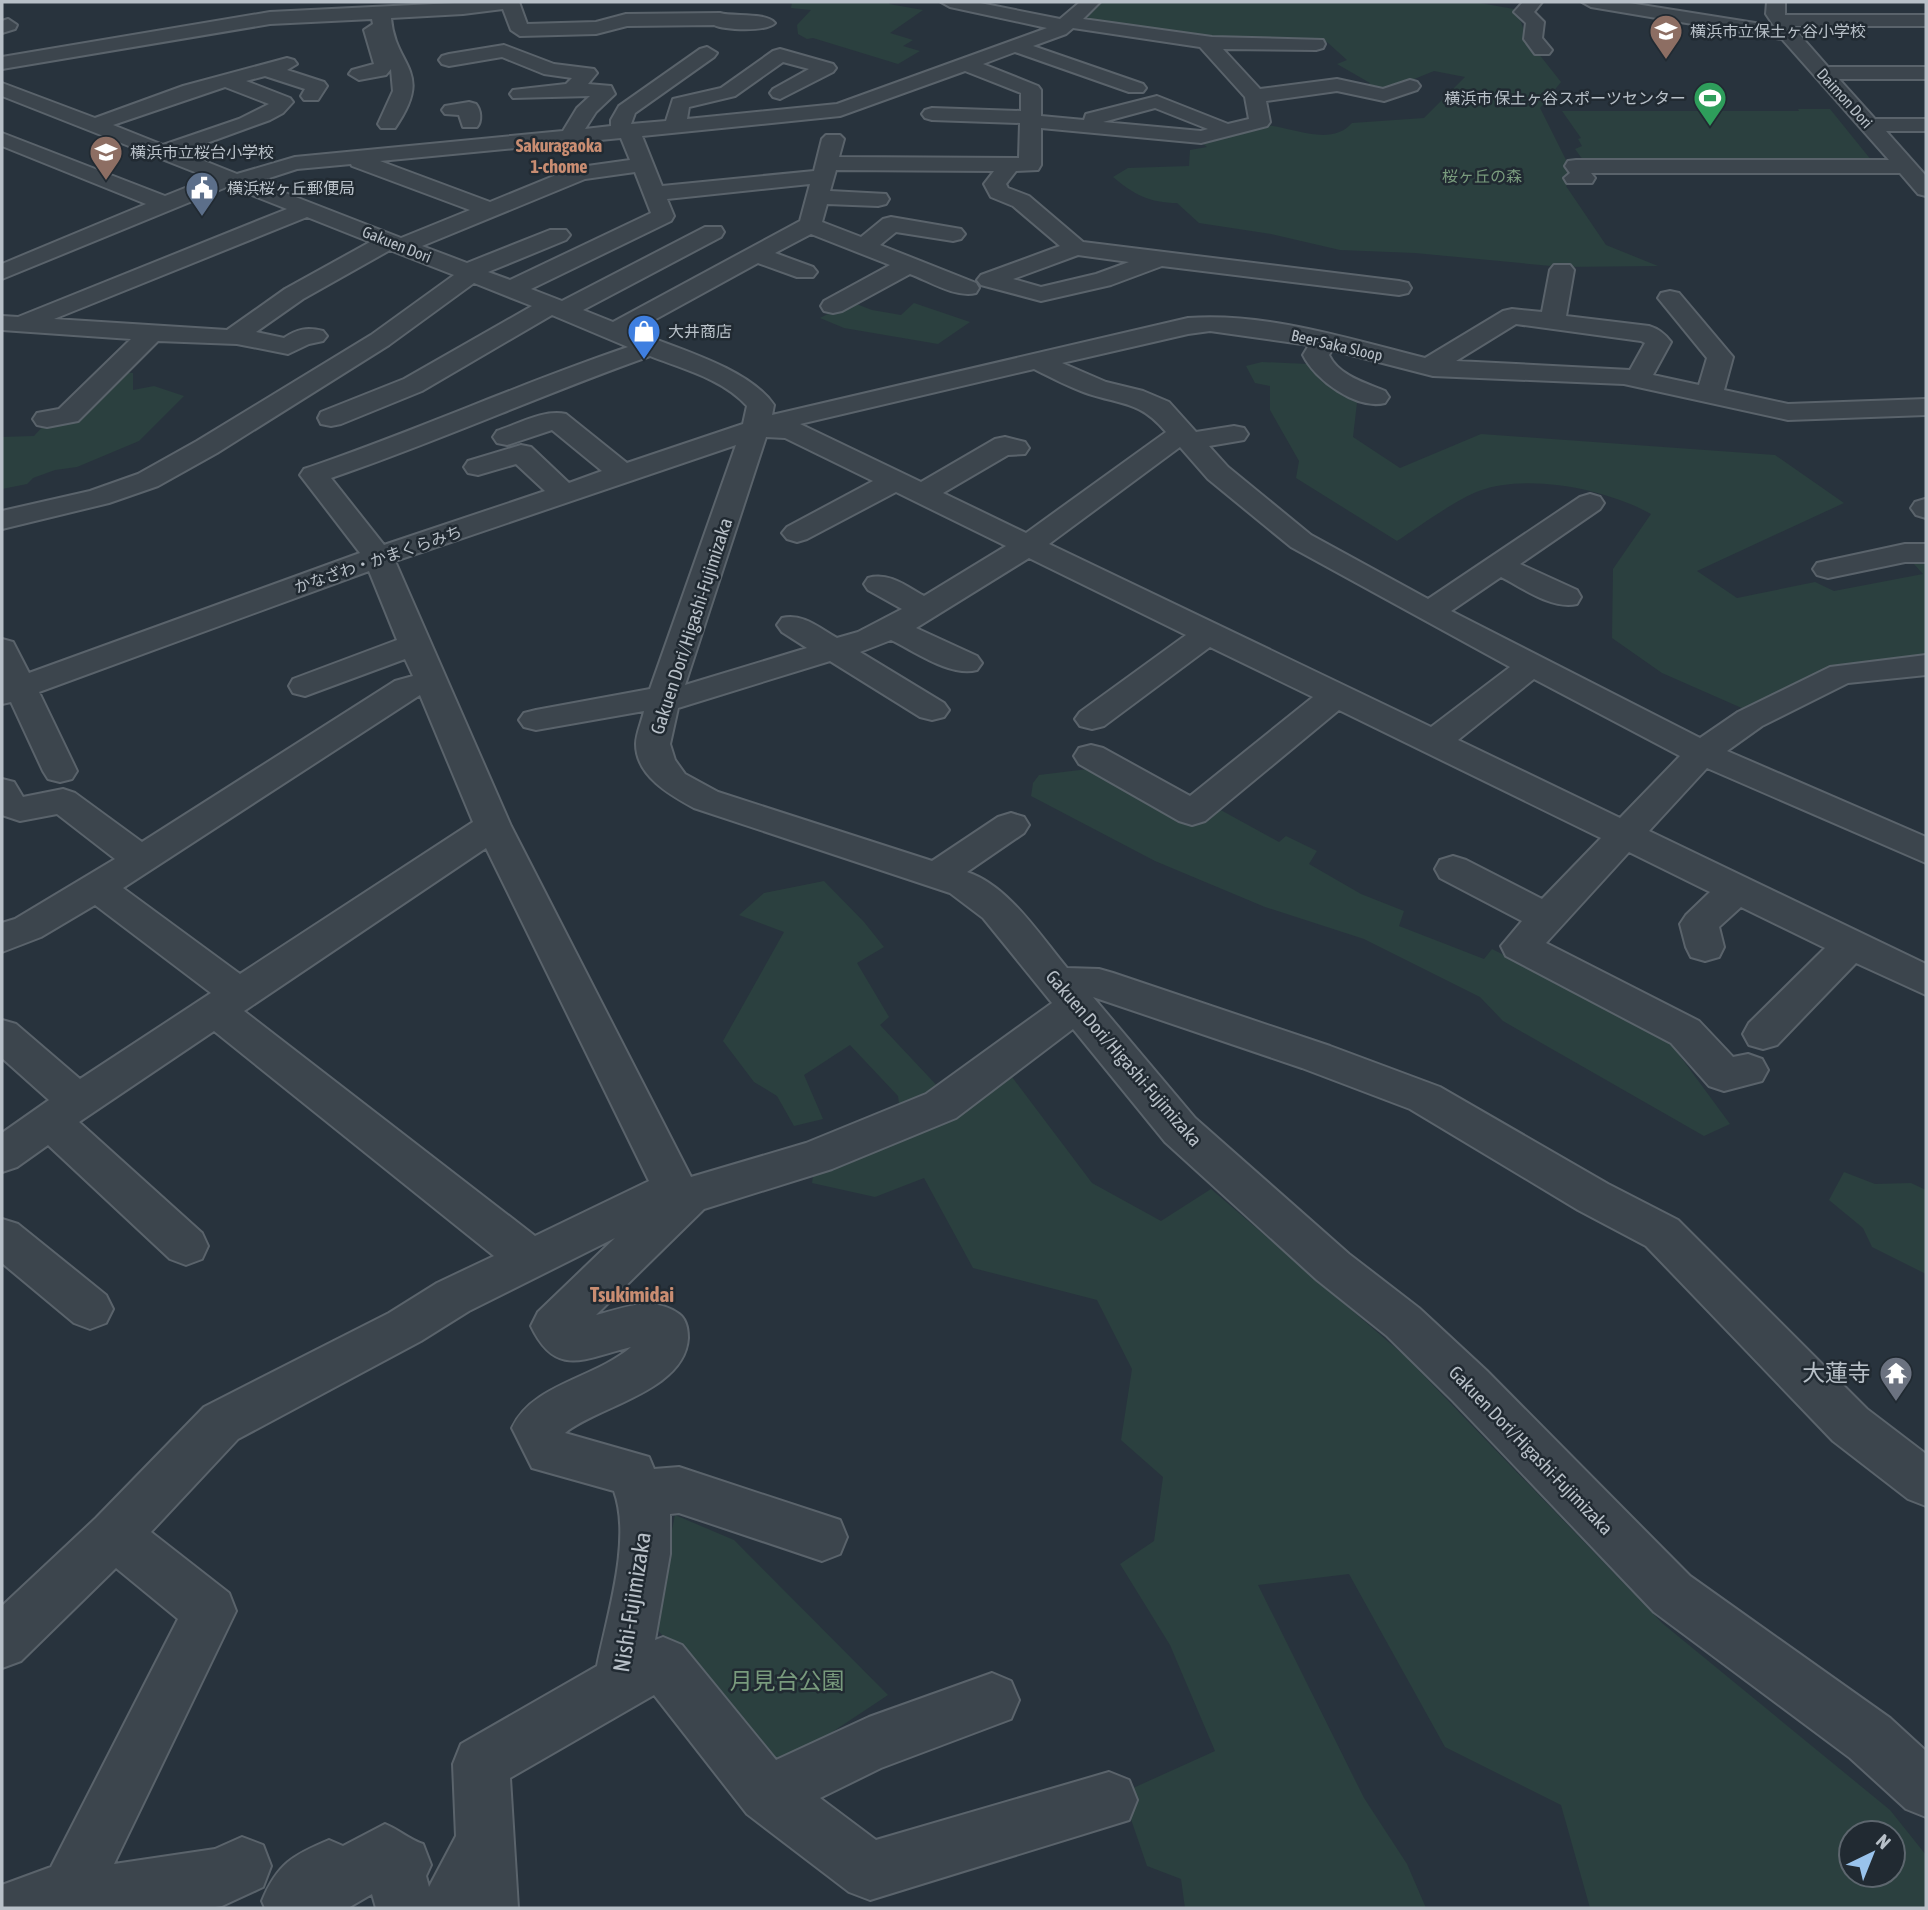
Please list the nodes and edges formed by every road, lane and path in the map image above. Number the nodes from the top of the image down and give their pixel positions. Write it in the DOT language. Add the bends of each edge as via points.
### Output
graph roads {
  1 [pos="435,2"];
  2 [pos="508,2"];
  3 [pos="950,2"];
  4 [pos="1075,2"];
  5 [pos="1091,2"];
  6 [pos="1533,2"];
  7 [pos="1591,2"];
  8 [pos="1657,2"];
  9 [pos="1874,3"];
  10 [pos="1609,4"];
  11 [pos="214,5"];
  12 [pos="999,6"];
  13 [pos="290,9"];
  14 [pos="381,13"];
  15 [pos="1776,13"];
  16 [pos="330,15"];
  17 [pos="1671,15"];
  18 [pos="1892,20"];
  19 [pos="1926,20"];
  20 [pos="766,23"];
  21 [pos="1062,24"];
  22 [pos="207,28"];
  23 [pos="989,32"];
  24 [pos="309,35"];
  25 [pos="1206,42"];
  26 [pos="1021,43"];
  27 [pos="1317,44"];
  28 [pos="108,45"];
  29 [pos="1542,50"];
  30 [pos="707,53"];
  31 [pos="1177,55"];
  32 [pos="1108,59"];
  33 [pos="449,61"];
  34 [pos="143,62"];
  35 [pos="2,63"];
  36 [pos="965,64"];
  37 [pos="1083,69"];
  38 [pos="1318,72"];
  39 [pos="1822,73"];
  40 [pos="1926,73"];
  41 [pos="359,74"];
  42 [pos="225,80"];
  43 [pos="1337,85"];
  44 [pos="1410,86"];
  45 [pos="1136,88"];
  46 [pos="2,89"];
  47 [pos="572,89"];
  48 [pos="520,94"];
  49 [pos="311,96"];
  50 [pos="1255,96"];
  51 [pos="782,104"];
  52 [pos="452,110"];
  53 [pos="840,110"];
  54 [pos="932,114"];
  55 [pos="1031,119"];
  56 [pos="470,123"];
  57 [pos="388,124"];
  58 [pos="1067,124"];
  59 [pos="95,125"];
  60 [pos="1869,125"];
  61 [pos="1926,125"];
  62 [pos="676,126"];
  63 [pos="1241,128"];
  64 [pos="625,131"];
  65 [pos="571,136"];
  66 [pos="2,139"];
  67 [pos="162,152"];
  68 [pos="351,158"];
  69 [pos="642,165"];
  70 [pos="1906,167"];
  71 [pos="1012,168"];
  72 [pos="1575,178"];
  73 [pos="232,179"];
  74 [pos="823,179"];
  75 [pos="1926,189"];
  76 [pos="653,194"];
  77 [pos="878,199"];
  78 [pos="156,201"];
  79 [pos="307,209"];
  80 [pos="489,210"];
  81 [pos="80,224"];
  82 [pos="810,225"];
  83 [pos="941,229"];
  84 [pos="713,232"];
  85 [pos="558,235"];
  86 [pos="395,243"];
  87 [pos="862,247"];
  88 [pos="1076,248"];
  89 [pos="758,255"];
  90 [pos="1160,258"];
  91 [pos="908,265"];
  92 [pos="1562,270"];
  93 [pos="2,272"];
  94 [pos="805,272"];
  95 [pos="469,273"];
  96 [pos="967,288"];
  97 [pos="1399,288"];
  98 [pos="511,289"];
  99 [pos="1670,298"];
  100 [pos="834,306"];
  101 [pos="558,308"];
  102 [pos="1553,321"];
  103 [pos="10,324"];
  104 [pos="616,331"];
  105 [pos="150,334"];
  106 [pos="234,336"];
  107 [pos="314,336"];
  108 [pos="1324,340"];
  109 [pos="654,346"];
  110 [pos="1039,362"];
  111 [pos="1428,367"];
  112 [pos="1638,379"];
  113 [pos="1710,394"];
  114 [pos="1377,397"];
  115 [pos="1926,407"];
  116 [pos="331,418"];
  117 [pos="47,419"];
  118 [pos="755,429"];
  119 [pos="1234,434"];
  120 [pos="507,437"];
  121 [pos="1185,437"];
  122 [pos="1015,448"];
  123 [pos="478,467"];
  124 [pos="623,474"];
  125 [pos="894,482"];
  126 [pos="565,494"];
  127 [pos="920,495"];
  128 [pos="1590,503"];
  129 [pos="2,520"];
  130 [pos="797,533"];
  131 [pos="1027,546"];
  132 [pos="1926,553"];
  133 [pos="378,558"];
  134 [pos="1497,564"];
  135 [pos="1828,569"];
  136 [pos="879,584"];
  137 [pos="1566,597"];
  138 [pos="924,609"];
  139 [pos="1429,612"];
  140 [pos="793,625"];
  141 [pos="891,628"];
  142 [pos="1208,633"];
  143 [pos="415,644"];
  144 [pos="2,649"];
  145 [pos="833,650"];
  146 [pos="966,663"];
  147 [pos="1531,665"];
  148 [pos="1926,665"];
  149 [pos="431,681"];
  150 [pos="304,686"];
  151 [pos="11,690"];
  152 [pos="1337,695"];
  153 [pos="663,699"];
  154 [pos="932,710"];
  155 [pos="1092,719"];
  156 [pos="536,720"];
  157 [pos="1433,742"];
  158 [pos="1702,753"];
  159 [pos="1091,756"];
  160 [pos="60,771"];
  161 [pos="8,805"];
  162 [pos="1011,825"];
  163 [pos="493,826"];
  164 [pos="1624,835"];
  165 [pos="1926,851"];
  166 [pos="141,860"];
  167 [pos="1453,869"];
  168 [pos="937,875"];
  169 [pos="97,887"];
  170 [pos="1737,889"];
  171 [pos="1533,932"];
  172 [pos="2,938"];
  173 [pos="1851,945"];
  174 [pos="1705,947"];
  175 [pos="1926,981"];
  176 [pos="1068,993"];
  177 [pos="227,1002"];
  178 [pos="1763,1034"];
  179 [pos="2,1035"];
  180 [pos="1748,1070"];
  181 [pos="64,1111"];
  182 [pos="2,1154"];
  183 [pos="681,1192"];
  184 [pos="2,1237"];
  185 [pos="186,1246"];
  186 [pos="531,1259"];
  187 [pos="90,1309"];
  188 [pos="1926,1483"];
  189 [pos="639,1493"];
  190 [pos="114,1535"];
  191 [pos="822,1537"];
  192 [pos="2,1642"];
  193 [pos="621,1682"];
  194 [pos="992,1700"];
  195 [pos="1926,1789"];
  196 [pos="767,1794"];
  197 [pos="1109,1800"];
  198 [pos="485,1842"];
  199 [pos="330,1869"];
  200 [pos="227,1883"];
  201 [pos="401,1883"];
  202 [pos="71,1889"];
  203 [pos="17,1908"];
  204 [pos="455,1908"];
  205 [pos="489,1908"];
  1 -- 14 [label="street"];
  2 -- 14 [label="street"];
  2 -- 20 [label="street" via="520,30 596,27 626,20"];
  3 -- 12 [label="street"];
  4 -- 21 [label="street"];
  5 -- 21 [label="street"];
  6 -- 29 [label="street" via="1523,12 1535,22 1533,39"];
  7 -- 10 [label="street"];
  8 -- 17 [label="street"];
  9 -- 18 [label="street"];
  10 -- 17 [label="street"];
  11 -- 22 [label="street"];
  12 -- 21 [label="street"];
  13 -- 16 [label="street"];
  13 -- 22 [label="street"];
  14 -- 16 [label="street"];
  14 -- 41 [label="street" via="384,65 379,71"];
  14 -- 57 [label="street" via="382,26 407,69 404,93"];
  15 -- 17 [label="street"];
  15 -- 18 [label="street"];
  15 -- 39 [label="street, Daimon Dori"];
  16 -- 24 [label="street"];
  18 -- 19 [label="street"];
  21 -- 25 [label="street"];
  21 -- 26 [label="street"];
  22 -- 28 [label="street"];
  23 -- 26 [label="street"];
  25 -- 27 [label="street"];
  25 -- 31 [label="street" via="1174,53"];
  25 -- 50 [label="street"];
  26 -- 36 [label="street"];
  26 -- 37 [label="street"];
  28 -- 34 [label="street"];
  28 -- 35 [label="street"];
  30 -- 64 [label="street" via="626,110 621,120"];
  32 -- 37 [label="street"];
  33 -- 47 [label="street" via="503,51 551,70 587,74"];
  36 -- 53 [label="street"];
  36 -- 55 [label="street" via="1031,90"];
  37 -- 45 [label="street"];
  38 -- 43 [label="street"];
  39 -- 40 [label="street"];
  39 -- 60 [label="street, Daimon Dori"];
  42 -- 49 [label="street" via="277,67 303,84 317,86"];
  42 -- 59 [label="street"];
  42 -- 67 [label="street" via="283,102 262,116"];
  43 -- 44 [label="street" via="1386,100"];
  43 -- 50 [label="street" via="1308,99"];
  46 -- 59 [label="street, Gakuen Dori"];
  47 -- 48 [label="street"];
  47 -- 65 [label="street" via="614,90 589,105"];
  50 -- 63 [label="street" via="1260,122"];
  51 -- 53 [label="street"];
  51 -- 62 [label="street"];
  51 -- 62 [label="street" via="826,68 780,55 728,92 680,103"];
  52 -- 56 [label="street" via="469,108"];
  53 -- 74 [label="street"];
  54 -- 55 [label="street" via="956,119"];
  55 -- 58 [label="street"];
  55 -- 71 [label="street" via="1030,165"];
  58 -- 63 [label="street" via="1201,137"];
  58 -- 63 [label="street" via="1157,102"];
  59 -- 67 [label="street, Gakuen Dori"];
  60 -- 61 [label="street"];
  60 -- 70 [label="street, Daimon Dori"];
  62 -- 64 [label="street"];
  64 -- 65 [label="street"];
  64 -- 69 [label="street"];
  65 -- 68 [label="street"];
  66 -- 78 [label="street"];
  67 -- 73 [label="street, Gakuen Dori"];
  68 -- 73 [label="street" via="300,154"];
  68 -- 80 [label="street"];
  69 -- 76 [label="street"];
  69 -- 80 [label="street" via="581,173"];
  70 -- 72 [label="street" via="1576,166 1584,178"];
  70 -- 75 [label="street, Daimon Dori"];
  71 -- 74 [label="street" via="916,169"];
  71 -- 88 [label="street" via="995,184 999,192 1021,201"];
  73 -- 78 [label="street"];
  73 -- 79 [label="street, Gakuen Dori"];
  74 -- 76 [label="street"];
  74 -- 77 [label="street"];
  74 -- 82 [label="street"];
  76 -- 98 [label="street" via="663,216"];
  78 -- 81 [label="street"];
  78 -- 93 [label="street"];
  79 -- 86 [label="street, Gakuen Dori"];
  79 -- 103 [label="street"];
  80 -- 86 [label="street"];
  82 -- 87 [label="street"];
  82 -- 89 [label="street"];
  83 -- 87 [label="street" via="891,224"];
  84 -- 101 [label="street"];
  85 -- 95 [label="street"];
  86 -- 95 [label="street, Gakuen Dori"];
  86 -- 106 [label="street" via="279,293"];
  87 -- 91 [label="street"];
  88 -- 90 [label="street"];
  88 -- 90 [label="street" via="989,281 1041,294 1103,280"];
  89 -- 94 [label="street"];
  89 -- 104 [label="street"];
  90 -- 97 [label="street"];
  91 -- 96 [label="street"];
  91 -- 100 [label="street"];
  92 -- 102 [label="street"];
  95 -- 98 [label="street, Gakuen Dori"];
  95 -- 129 [label="street" via="380,340 148,480"];
  98 -- 101 [label="street, Gakuen Dori"];
  99 -- 113 [label="street" via="1720,356"];
  101 -- 104 [label="street, Gakuen Dori"];
  101 -- 116 [label="street" via="419,382"];
  102 -- 111 [label="street" via="1501,316"];
  102 -- 112 [label="street" via="1649,334 1658,341"];
  103 -- 105 [label="street"];
  104 -- 109 [label="street, Gakuen Dori"];
  105 -- 106 [label="street"];
  105 -- 117 [label="street" via="101,366 68,415"];
  106 -- 107 [label="street" via="288,346 303,336"];
  108 -- 110 [label="street, Beer Saka Sloop" via="1210,324"];
  108 -- 111 [label="street, Beer Saka Sloop"];
  108 -- 114 [label="street" via="1316,355 1320,366"];
  109 -- 118 [label="street, Gakuen Dori" via="750,393 761,405"];
  109 -- 133 [label="street" via="314,475"];
  110 -- 118 [label="street, Beer Saka Sloop"];
  110 -- 121 [label="street" via="1097,388 1160,408"];
  111 -- 112 [label="street, Beer Saka Sloop"];
  112 -- 113 [label="street, Beer Saka Sloop"];
  113 -- 115 [label="street, Beer Saka Sloop" via="1838,422"];
  118 -- 124 [label="street, かなざわ・かまくらみち"];
  118 -- 125 [label="street" via="790,430"];
  118 -- 153 [label="street, Gakuen Dori/Higashi-Fujimizaka"];
  119 -- 121 [label="street"];
  120 -- 124 [label="street" via="556,419"];
  121 -- 131 [label="street"];
  121 -- 139 [label="street" via="1218,473 1301,541"];
  122 -- 127 [label="street" via="1004,446"];
  123 -- 126 [label="street" via="521,453"];
  124 -- 126 [label="street, かなざわ・かまくらみち"];
  125 -- 127 [label="street"];
  125 -- 130 [label="street"];
  126 -- 133 [label="street, かなざわ・かまくらみち"];
  127 -- 131 [label="street"];
  128 -- 134 [label="street"];
  131 -- 138 [label="street"];
  131 -- 142 [label="street"];
  132 -- 135 [label="street"];
  133 -- 143 [label="street"];
  133 -- 151 [label="street, かなざわ・かまくらみち"];
  134 -- 137 [label="street"];
  134 -- 139 [label="street"];
  136 -- 138 [label="street"];
  138 -- 141 [label="street"];
  139 -- 147 [label="street"];
  140 -- 145 [label="street"];
  141 -- 145 [label="street"];
  141 -- 146 [label="street"];
  142 -- 152 [label="street"];
  142 -- 155 [label="street"];
  143 -- 149 [label="street"];
  143 -- 150 [label="street"];
  144 -- 151 [label="street"];
  145 -- 153 [label="street"];
  145 -- 154 [label="street"];
  147 -- 157 [label="street"];
  147 -- 158 [label="street"];
  148 -- 158 [label="street" via="1842,674 1750,719"];
  149 -- 163 [label="street"];
  149 -- 166 [label="street" via="407,688"];
  151 -- 160 [label="street"];
  152 -- 157 [label="street"];
  152 -- 159 [label="street" via="1192,813"];
  153 -- 156 [label="street"];
  153 -- 168 [label="street, Gakuen Dori/Higashi-Fujimizaka" via="653,744 658,762 673,782 706,800"];
  157 -- 164 [label="street"];
  158 -- 164 [label="street"];
  158 -- 165 [label="street"];
  161 -- 166 [label="street" via="64,802"];
  162 -- 168 [label="street"];
  163 -- 177 [label="street"];
  163 -- 183 [label="street"];
  164 -- 170 [label="street"];
  164 -- 171 [label="street"];
  166 -- 169 [label="street"];
  167 -- 171 [label="street"];
  168 -- 176 [label="street, Gakuen Dori/Higashi-Fujimizaka" via="963,884 996,909"];
  169 -- 172 [label="street"];
  169 -- 177 [label="street"];
  170 -- 173 [label="street"];
  170 -- 174 [label="street" via="1699,924"];
  171 -- 180 [label="street" via="1685,1032 1724,1075"];
  173 -- 175 [label="street"];
  173 -- 178 [label="street"];
  176 -- 183 [label="street" via="941,1106 817,1157"];
  176 -- 188 [label="street" via="1099,983 1425,1098 1662,1233 1850,1425"];
  176 -- 195 [label="street, Gakuen Dori/Higashi-Fujimizaka" via="1180,1130 1333,1267 1403,1322 1672,1594 1870,1738"];
  177 -- 181 [label="street"];
  177 -- 186 [label="street"];
  179 -- 181 [label="street"];
  181 -- 182 [label="street"];
  181 -- 185 [label="street"];
  183 -- 186 [label="street"];
  183 -- 189 [label="street" via="554,1326 569,1342 651,1322 665,1331 664,1347 636,1372 559,1409 536,1428 549,1452 631,1474"];
  184 -- 187 [label="street"];
  186 -- 190 [label="street" via="221,1423"];
  189 -- 191 [label="street" via="679,1490"];
  189 -- 193 [label="street, Nishi-Fujimizaka" via="645,1507 644,1554"];
  190 -- 192 [label="street"];
  190 -- 202 [label="street" via="210,1611"];
  193 -- 196 [label="street" via="663,1664"];
  193 -- 198 [label="street, Nishi-Fujimizaka" via="481,1764"];
  194 -- 196 [label="street" via="869,1745"];
  196 -- 197 [label="street" via="870,1871"];
  198 -- 204 [label="street" via="456,1892"];
  198 -- 205 [label="street, Nishi-Fujimizaka"];
  199 -- 201 [label="street" via="298,1889 291,1901 306,1900 385,1853"];
  200 -- 202 [label="street" via="96,1896"];
  202 -- 203 [label="street"];
}
